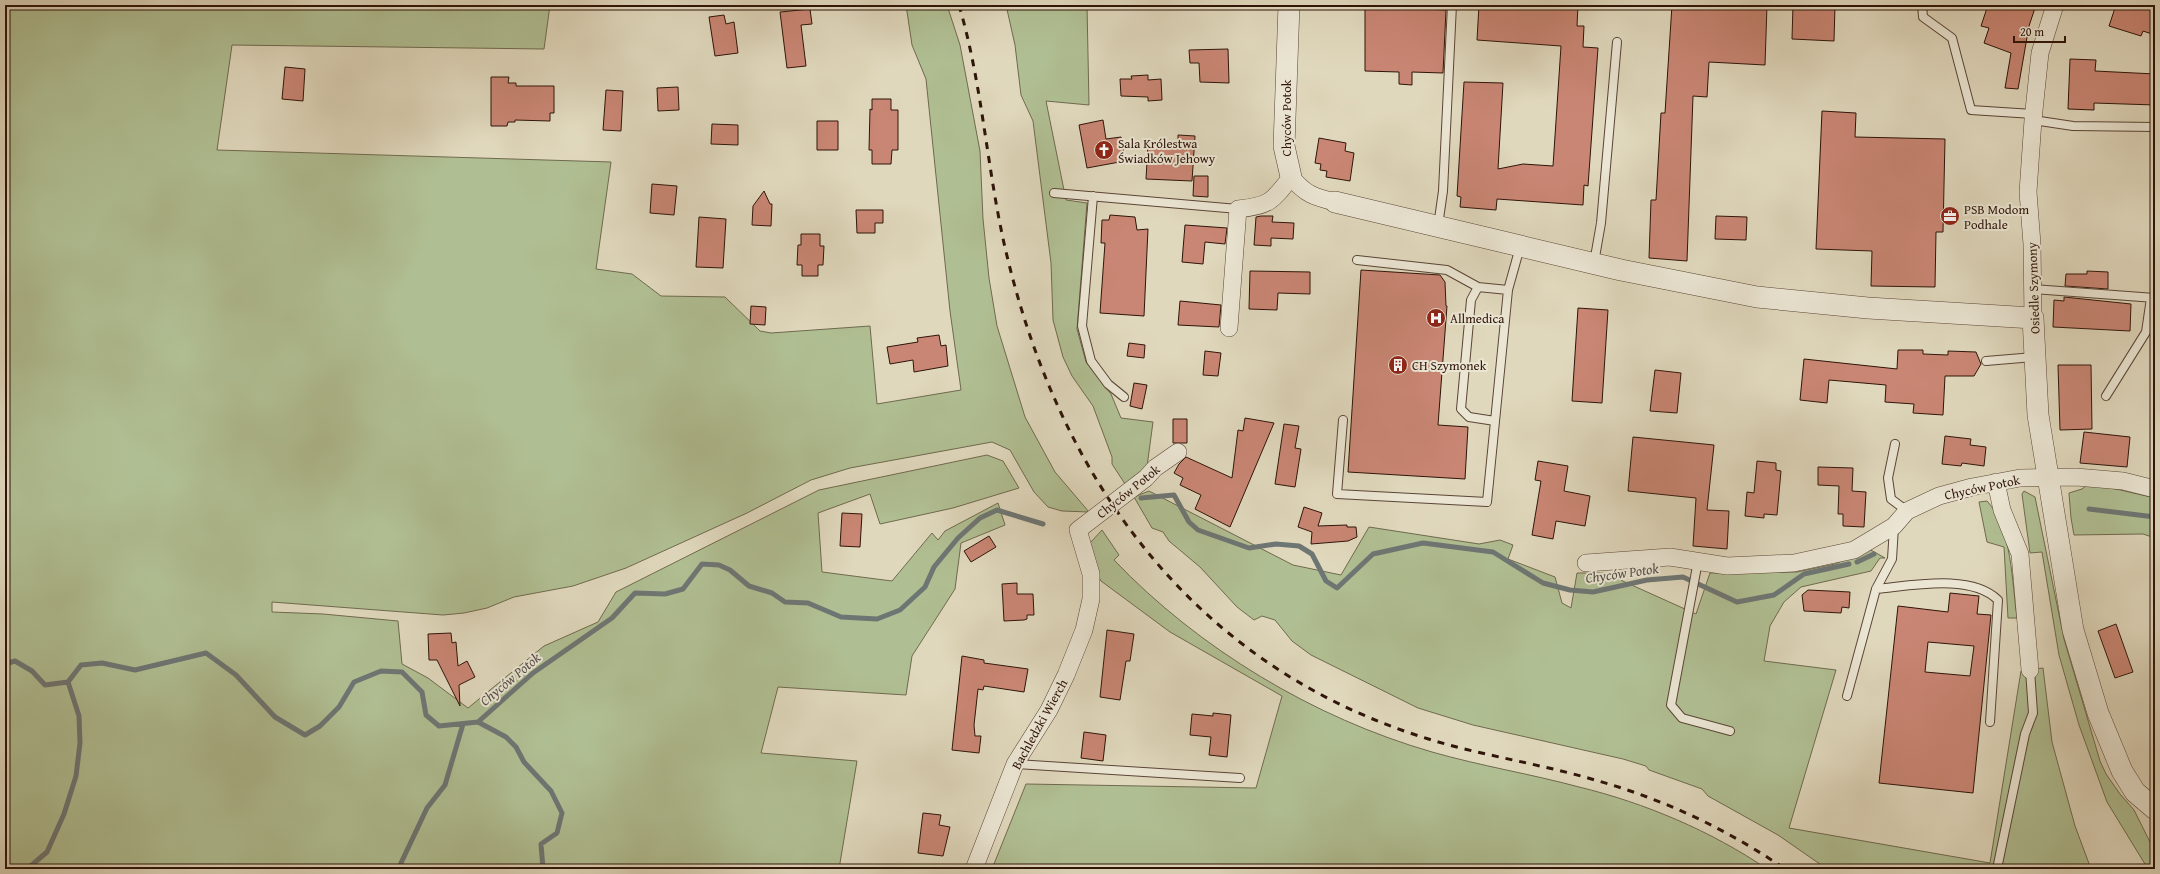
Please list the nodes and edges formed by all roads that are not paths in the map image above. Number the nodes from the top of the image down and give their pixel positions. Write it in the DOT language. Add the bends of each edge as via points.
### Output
graph roads {
  1 [pos="1289,5"];
  2 [pos="1452,5"];
  3 [pos="1922,5"];
  4 [pos="2055,5"];
  5 [pos="1617,42"];
  6 [pos="2033,117"];
  7 [pos="2155,127"];
  8 [pos="1291,177"];
  9 [pos="1054,193"];
  10 [pos="1093,196"];
  11 [pos="1335,202"];
  12 [pos="1238,209"];
  13 [pos="1438,226"];
  14 [pos="1520,246"];
  15 [pos="1357,260"];
  16 [pos="1594,263"];
  17 [pos="1478,287"];
  18 [pos="2033,289"];
  19 [pos="1508,290"];
  20 [pos="2153,298"];
  21 [pos="2033,318"];
  22 [pos="1229,328"];
  23 [pos="2035,357"];
  24 [pos="1986,361"];
  25 [pos="2106,396"];
  26 [pos="1124,397"];
  27 [pos="1343,420"];
  28 [pos="1495,421"];
  29 [pos="1895,444"];
  30 [pos="1178,452"];
  31 [pos="2047,476"];
  32 [pos="1996,482"];
  33 [pos="2155,489"];
  34 [pos="1907,511"];
  35 [pos="1894,526"];
  36 [pos="1078,530"];
  37 [pos="1586,563"];
  38 [pos="1697,566"];
  39 [pos="1876,589"];
  40 [pos="2030,670"];
  41 [pos="1847,696"];
  42 [pos="1990,722"];
  43 [pos="1730,731"];
  44 [pos="1016,764"];
  45 [pos="1240,778"];
  46 [pos="2155,810"];
  47 [pos="974,869"];
  48 [pos="1997,869"];
  1 -- 8 [label="street, Chyców Potok" via="1284,146"];
  2 -- 13 [label="lane" via="1443,191"];
  3 -- 6 [label="lane" via="1923,17 1952,38 1971,110"];
  4 -- 6 [label="street, Osiedle Szymony" via="2040,53"];
  5 -- 16 [label="lane" via="1601,223"];
  6 -- 7 [label="lane" via="2073,126"];
  6 -- 18 [label="street, Osiedle Szymony" via="2028,192"];
  8 -- 11 [label="street" via="1302,190 1315,197"];
  8 -- 12 [label="street" via="1275,198 1259,207"];
  9 -- 10 [label="lane"];
  10 -- 12 [label="lane"];
  10 -- 26 [label="lane" via="1082,326 1091,361 1108,384"];
  11 -- 13 [label="street"];
  12 -- 22 [label="street"];
  13 -- 14 [label="street"];
  14 -- 16 [label="street"];
  14 -- 19 [label="lane"];
  15 -- 17 [label="lane" via="1446,270"];
  16 -- 21 [label="street" via="1757,297 1868,308"];
  17 -- 19 [label="lane"];
  17 -- 28 [label="lane" via="1471,300 1461,409 1469,417"];
  18 -- 20 [label="lane"];
  18 -- 21 [label="street, Osiedle Szymony"];
  19 -- 28 [label="lane"];
  20 -- 25 [label="lane" via="2146,332"];
  21 -- 23 [label="street, Osiedle Szymony"];
  23 -- 24 [label="lane"];
  23 -- 31 [label="street, Osiedle Szymony" via="2038,415"];
  27 -- 28 [label="lane" via="1337,494 1488,502"];
  29 -- 34 [label="lane" via="1888,478 1891,499"];
  30 -- 36 [label="street, Chyców Potok"];
  31 -- 32 [label="street, Chyców Potok"];
  31 -- 33 [label="street, Chyców Potok" via="2123,481"];
  31 -- 46 [label="street, Osiedle Szymony" via="2074,630 2098,713 2122,771 2135,792"];
  32 -- 34 [label="street, Chyców Potok" via="1939,496"];
  32 -- 40 [label="street" via="2002,510 2020,554"];
  34 -- 35 [label="street, Chyców Potok"];
  35 -- 38 [label="street, Chyców Potok" via="1854,550 1794,563"];
  35 -- 39 [label="lane" via="1892,559"];
  36 -- 44 [label="street, Bachledzki Wierch" via="1091,574 1091,599 1084,630 1049,710"];
  37 -- 38 [label="street, Chyców Potok" via="1670,557"];
  38 -- 43 [label="lane" via="1671,705 1682,718"];
  39 -- 41 [label="lane"];
  39 -- 42 [label="lane" via="1956,583 1991,594 1998,600"];
  40 -- 48 [label="lane" via="2033,713 2025,734"];
  44 -- 45 [label="lane"];
  44 -- 47 [label="street, Bachledzki Wierch"];
}
